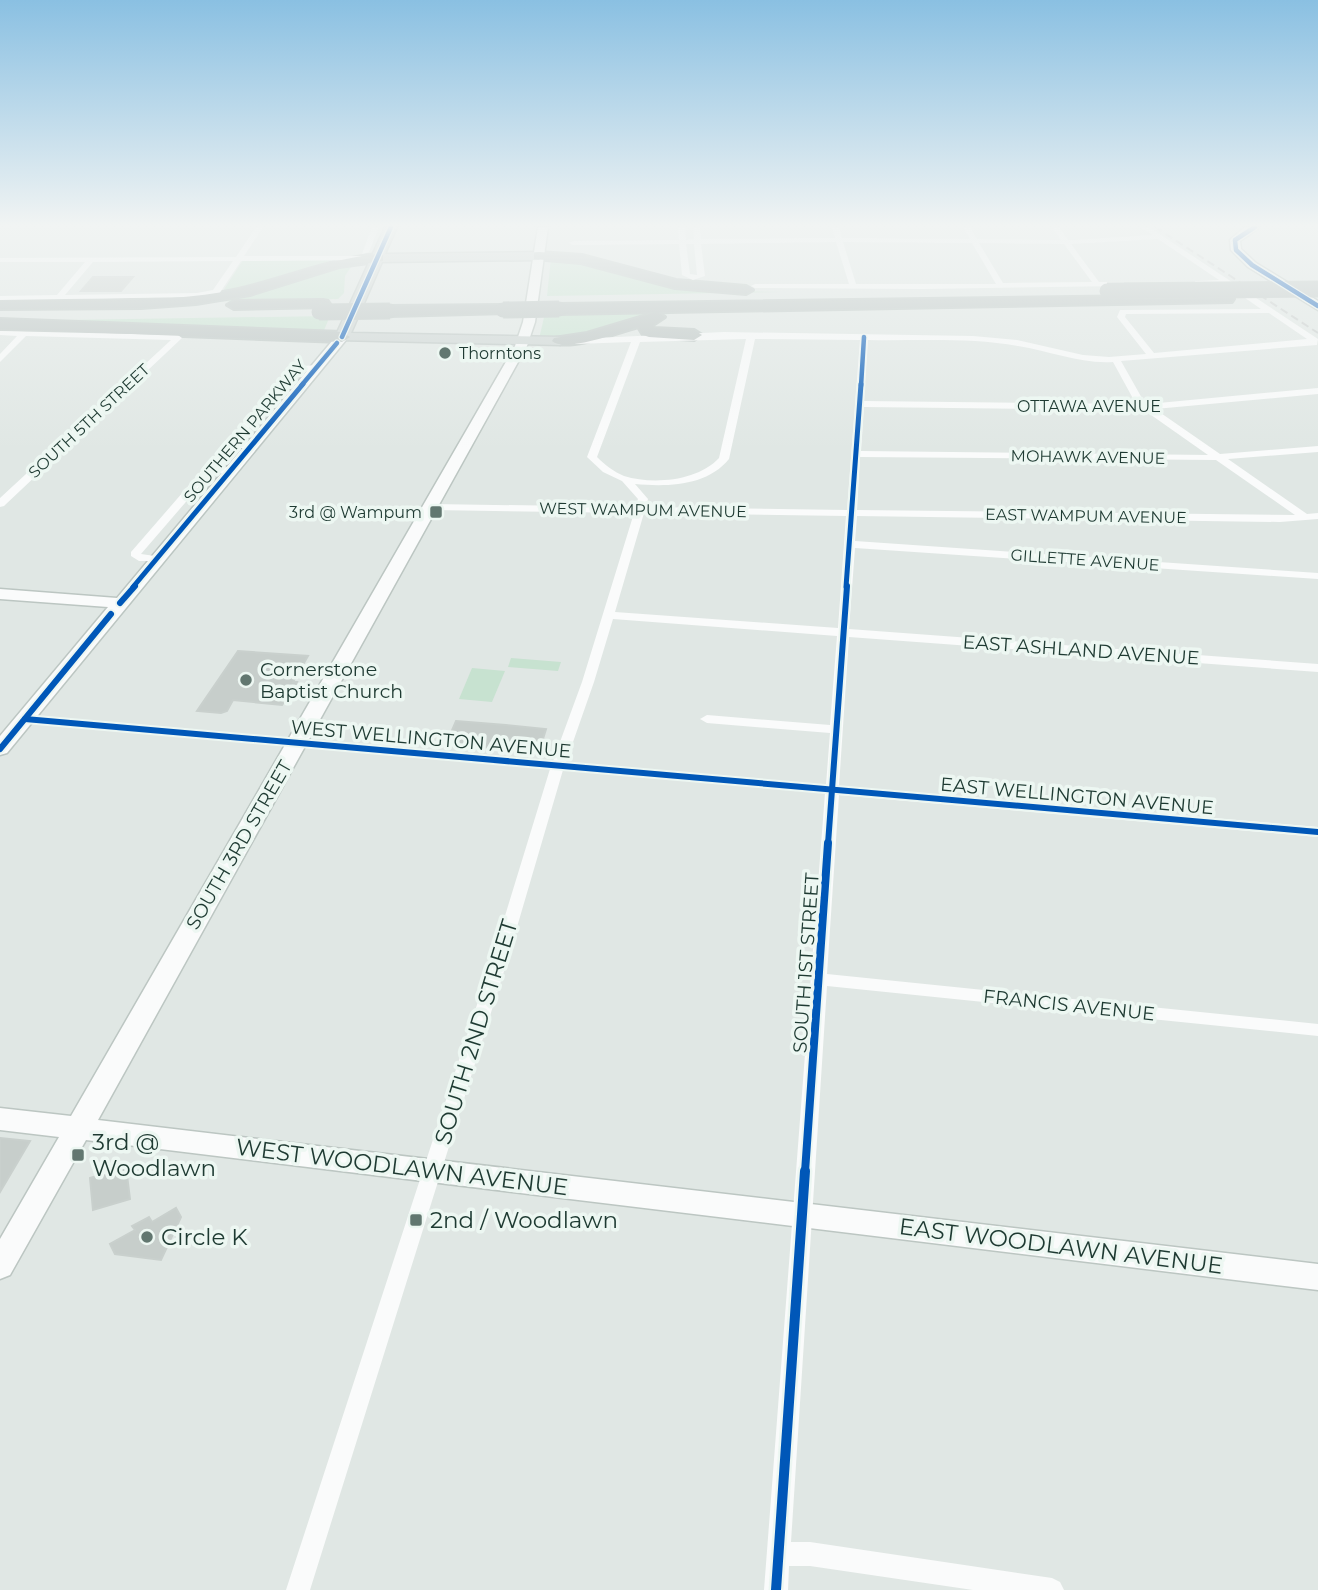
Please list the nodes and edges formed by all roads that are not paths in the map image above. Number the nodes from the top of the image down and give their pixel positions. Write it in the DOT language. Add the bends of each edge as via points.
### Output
graph roads {
  1 [pos="144,301"];
  2 [pos="355,301"];
  3 [pos="533,301"];
  4 [pos="676,301"];
  5 [pos="1073,301"];
  6 [pos="1257,301"];
  7 [pos="1017,302"];
  8 [pos="560,304"];
  9 [pos="0,307"];
  10 [pos="391,307"];
  11 [pos="321,308"];
  12 [pos="1272,311"];
  13 [pos="0,317"];
  14 [pos="653,318"];
  15 [pos="0,324"];
  16 [pos="0,333"];
  17 [pos="24,334"];
  18 [pos="694,335"];
  19 [pos="751,336"];
  20 [pos="342,337"];
  21 [pos="864,337"];
  22 [pos="636,338"];
  23 [pos="656,338"];
  24 [pos="523,341"];
  25 [pos="560,341"];
  26 [pos="1317,342"];
  27 [pos="634,349"];
  28 [pos="1152,356"];
  29 [pos="0,359"];
  30 [pos="1116,360"];
  31 [pos="1318,391"];
  32 [pos="860,404"];
  33 [pos="1146,407"];
  34 [pos="1318,449"];
  35 [pos="857,454"];
  36 [pos="1218,458"];
  37 [pos="231,470"];
  38 [pos="625,479"];
  39 [pos="680,480"];
  40 [pos="1,502"];
  41 [pos="641,504"];
  42 [pos="432,507"];
  43 [pos="854,513"];
  44 [pos="1318,516"];
  45 [pos="1305,517"];
  46 [pos="1318,525"];
  47 [pos="851,544"];
  48 [pos="158,559"];
  49 [pos="1318,576"];
  50 [pos="0,594"];
  51 [pos="120,603"];
  52 [pos="609,615"];
  53 [pos="843,632"];
  54 [pos="1318,668"];
  55 [pos="25,719"];
  56 [pos="706,719"];
  57 [pos="838,730"];
  58 [pos="297,743"];
  59 [pos="0,749"];
  60 [pos="558,766"];
  61 [pos="834,791"];
  62 [pos="1318,832"];
  63 [pos="821,979"];
  64 [pos="1318,1030"];
  65 [pos="0,1119"];
  66 [pos="79,1129"];
  67 [pos="431,1171"];
  68 [pos="803,1215"];
  69 [pos="0,1266"];
  70 [pos="1318,1277"];
  71 [pos="778,1554"];
  72 [pos="298,1590"];
  73 [pos="776,1590"];
  74 [pos="1052,1590"];
  1 -- 9 [label="highway"];
  2 -- 20 [label="main road, SOUTHERN PARKWAY"];
  3 -- 24 [label="main road, SOUTH 3RD STREET"];
  4 -- 8 [label="highway"];
  5 -- 7 [label="highway"];
  6 -- 12 [label="street"];
  7 -- 8 [label="highway"];
  7 -- 14 [label="highway" via="717,311"];
  8 -- 10 [label="highway, bridge"];
  9 -- 11 [label="highway"];
  10 -- 11 [label="highway, bridge"];
  11 -- 13 [label="highway"];
  12 -- 26 [label="street"];
  12 -- 28 [label="street" via="1123,312 1121,317"];
  14 -- 18 [label="highway" via="644,324 649,331"];
  14 -- 25 [label="highway"];
  15 -- 20 [label="highway"];
  16 -- 17 [label="street"];
  17 -- 29 [label="street"];
  17 -- 40 [label="street, SOUTH 5TH STREET" via="178,338"];
  18 -- 19 [label="street"];
  18 -- 22 [label="street"];
  19 -- 21 [label="street"];
  19 -- 23 [label="street"];
  19 -- 39 [label="street" via="724,458 710,472"];
  20 -- 24 [label="main road"];
  20 -- 37 [label="main road, SOUTHERN PARKWAY"];
  21 -- 30 [label="street" via="995,340"];
  21 -- 32 [label="street, SOUTH 1ST STREET"];
  22 -- 23 [label="street"];
  22 -- 25 [label="street"];
  22 -- 27 [label="street"];
  23 -- 27 [label="street"];
  24 -- 25 [label="main road"];
  24 -- 42 [label="main road, SOUTH 3RD STREET"];
  26 -- 28 [label="street"];
  27 -- 38 [label="street" via="592,457"];
  28 -- 30 [label="street"];
  30 -- 33 [label="street"];
  31 -- 33 [label="street, OTTAWA AVENUE"];
  32 -- 33 [label="street, OTTAWA AVENUE"];
  32 -- 35 [label="street, SOUTH 1ST STREET"];
  33 -- 36 [label="street"];
  34 -- 36 [label="street, MOHAWK AVENUE"];
  35 -- 36 [label="street, MOHAWK AVENUE"];
  35 -- 43 [label="street, SOUTH 1ST STREET"];
  36 -- 45 [label="street"];
  37 -- 48 [label="main road, SOUTHERN PARKWAY"];
  37 -- 48 [label="street" via="207,471 135,554"];
  38 -- 39 [label="street"];
  38 -- 41 [label="street" via="638,490"];
  39 -- 41 [label="street" via="660,488"];
  41 -- 42 [label="street, WEST WAMPUM AVENUE"];
  41 -- 43 [label="street, WEST WAMPUM AVENUE"];
  41 -- 52 [label="street, SOUTH 2ND STREET"];
  42 -- 58 [label="main road, SOUTH 3RD STREET"];
  43 -- 45 [label="street, EAST WAMPUM AVENUE"];
  43 -- 47 [label="street, SOUTH 1ST STREET"];
  44 -- 45 [label="street, EAST WAMPUM AVENUE"];
  45 -- 46 [label="street"];
  47 -- 49 [label="street, GILLETTE AVENUE"];
  47 -- 53 [label="street, SOUTH 1ST STREET"];
  48 -- 51 [label="main road, SOUTHERN PARKWAY"];
  50 -- 51 [label="main road"];
  51 -- 55 [label="main road, SOUTHERN PARKWAY"];
  52 -- 53 [label="street, EAST ASHLAND AVENUE"];
  52 -- 60 [label="street, SOUTH 2ND STREET"];
  53 -- 54 [label="street, EAST ASHLAND AVENUE"];
  53 -- 57 [label="street, SOUTH 1ST STREET"];
  55 -- 58 [label="street, WEST WELLINGTON AVENUE"];
  55 -- 59 [label="main road, SOUTHERN PARKWAY"];
  56 -- 57 [label="street"];
  57 -- 61 [label="street, SOUTH 1ST STREET"];
  58 -- 60 [label="street, WEST WELLINGTON AVENUE"];
  58 -- 66 [label="main road, SOUTH 3RD STREET"];
  60 -- 61 [label="street, WEST WELLINGTON AVENUE"];
  60 -- 67 [label="street, SOUTH 2ND STREET"];
  61 -- 62 [label="street, EAST WELLINGTON AVENUE"];
  61 -- 63 [label="street, SOUTH 1ST STREET"];
  63 -- 64 [label="street, FRANCIS AVENUE"];
  63 -- 68 [label="street, SOUTH 1ST STREET"];
  65 -- 66 [label="main road, WEST WOODLAWN AVENUE"];
  66 -- 67 [label="main road, WEST WOODLAWN AVENUE"];
  66 -- 69 [label="main road, SOUTH 3RD STREET"];
  67 -- 68 [label="main road, WEST WOODLAWN AVENUE"];
  67 -- 72 [label="street, SOUTH 2ND STREET"];
  68 -- 70 [label="main road, EAST WOODLAWN AVENUE"];
  68 -- 71 [label="street, SOUTH 1ST STREET"];
  71 -- 73 [label="street, SOUTH 1ST STREET"];
  71 -- 74 [label="street" via="810,1554"];
}
